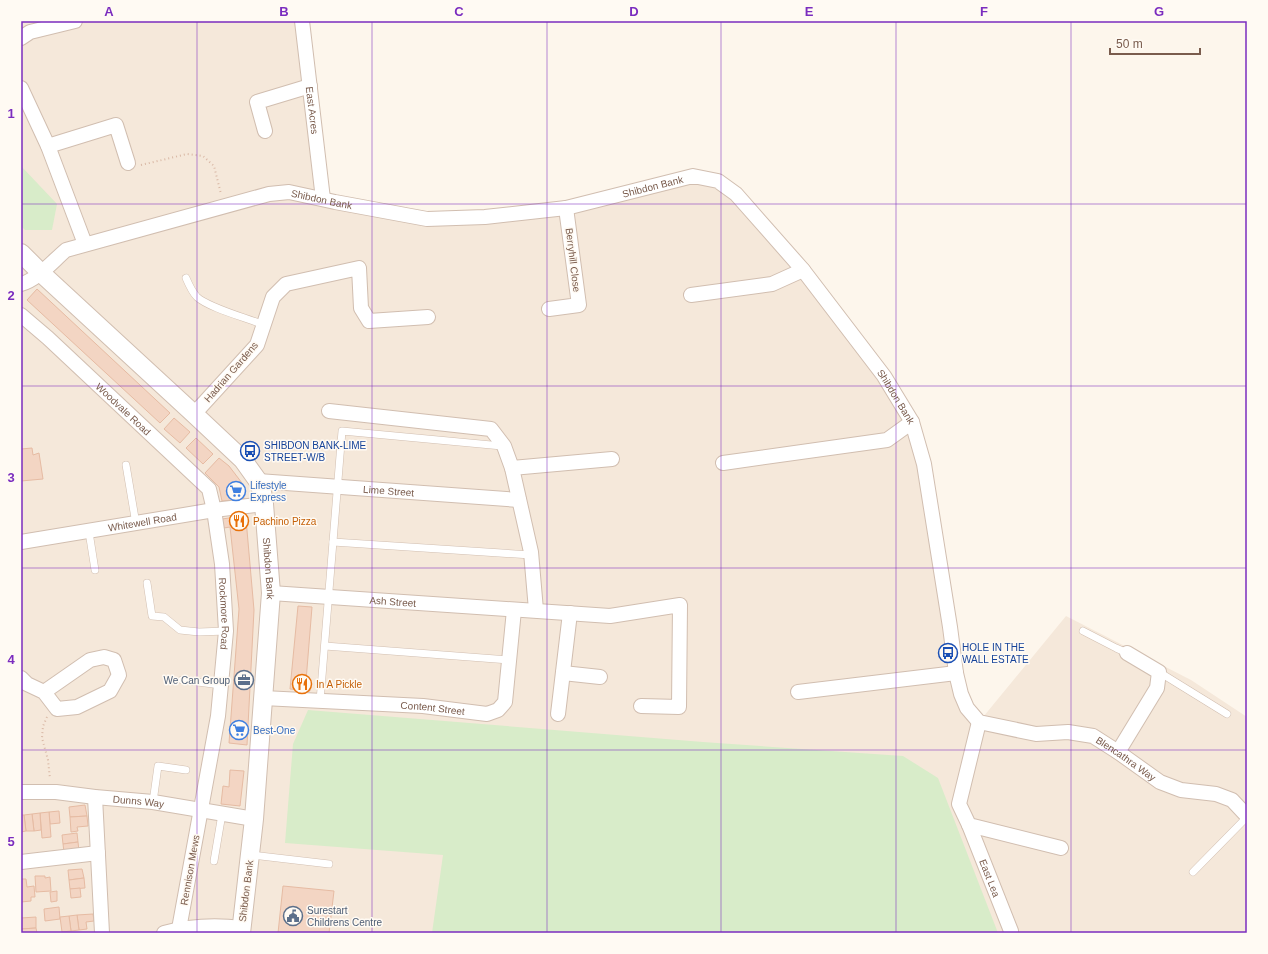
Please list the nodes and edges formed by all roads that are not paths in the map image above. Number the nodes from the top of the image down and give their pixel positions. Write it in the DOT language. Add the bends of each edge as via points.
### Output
graph roads {
  1 [pos="75,21"];
  2 [pos="302,21"];
  3 [pos="21,38"];
  4 [pos="310,86"];
  5 [pos="21,88"];
  6 [pos="265,131"];
  7 [pos="48,146"];
  8 [pos="128,163"];
  9 [pos="323,199"];
  10 [pos="566,208"];
  11 [pos="86,244"];
  12 [pos="21,253"];
  13 [pos="802,270"];
  14 [pos="40,272"];
  15 [pos="186,278"];
  16 [pos="21,284"];
  17 [pos="691,294"];
  18 [pos="549,309"];
  19 [pos="21,315"];
  20 [pos="428,317"];
  21 [pos="264,325"];
  22 [pos="329,411"];
  23 [pos="194,414"];
  24 [pos="912,422"];
  25 [pos="504,446"];
  26 [pos="612,459"];
  27 [pos="723,463"];
  28 [pos="126,465"];
  29 [pos="512,468"];
  30 [pos="258,481"];
  31 [pos="337,487"];
  32 [pos="519,500"];
  33 [pos="264,504"];
  34 [pos="214,510"];
  35 [pos="136,524"];
  36 [pos="89,532"];
  37 [pos="21,542"];
  38 [pos="333,542"];
  39 [pos="531,555"];
  40 [pos="95,570"];
  41 [pos="147,582"];
  42 [pos="271,593"];
  43 [pos="328,597"];
  44 [pos="514,610"];
  45 [pos="536,610"];
  46 [pos="570,613"];
  47 [pos="226,631"];
  48 [pos="1083,631"];
  49 [pos="324,646"];
  50 [pos="1127,653"];
  51 [pos="509,660"];
  52 [pos="1159,672"];
  53 [pos="956,673"];
  54 [pos="563,674"];
  55 [pos="600,677"];
  56 [pos="21,678"];
  57 [pos="182,680"];
  58 [pos="221,685"];
  59 [pos="44,692"];
  60 [pos="798,692"];
  61 [pos="263,698"];
  62 [pos="320,701"];
  63 [pos="641,706"];
  64 [pos="558,714"];
  65 [pos="1227,714"];
  66 [pos="979,722"];
  67 [pos="1118,752"];
  68 [pos="186,770"];
  69 [pos="21,792"];
  70 [pos="94,797"];
  71 [pos="153,802"];
  72 [pos="201,811"];
  73 [pos="222,814"];
  74 [pos="1247,816"];
  75 [pos="254,819"];
  76 [pos="969,825"];
  77 [pos="1061,848"];
  78 [pos="98,853"];
  79 [pos="250,855"];
  80 [pos="214,861"];
  81 [pos="21,862"];
  82 [pos="329,864"];
  83 [pos="1194,872"];
  84 [pos="179,929"];
  85 [pos="242,931"];
  86 [pos="1011,931"];
  87 [pos="102,933"];
  88 [pos="164,933"];
  1 -- 3 [label="street" via="30,32"];
  2 -- 4 [label="street, East Acres"];
  4 -- 6 [label="street" via="257,102"];
  4 -- 9 [label="street, East Acres"];
  5 -- 7 [label="street"];
  7 -- 8 [label="street" via="116,125"];
  7 -- 11 [label="street"];
  9 -- 10 [label="street, Shibdon Bank" via="427,219 485,217"];
  9 -- 11 [label="street, Shibdon Bank" via="289,192 269,194"];
  10 -- 13 [label="street, Shibdon Bank" via="693,176 718,181 736,194"];
  10 -- 18 [label="street, Berryhill Close" via="579,306"];
  11 -- 14 [label="street, Shibdon Bank" via="66,250"];
  12 -- 14 [label="street, Shibdon Bank"];
  13 -- 17 [label="street" via="772,284"];
  13 -- 24 [label="street, Shibdon Bank" via="884,376"];
  14 -- 16 [label="street"];
  14 -- 23 [label="street, Shibdon Bank"];
  15 -- 21 [label="lane" via="197,296 206,303"];
  19 -- 34 [label="street, Woodvale Road" via="209,489"];
  20 -- 21 [label="street, Hadrian Gardens" via="369,321 361,308 359,268 286,284 273,297"];
  21 -- 23 [label="street, Hadrian Gardens" via="257,345"];
  22 -- 25 [label="street" via="491,429"];
  23 -- 30 [label="street, Shibdon Bank" via="243,460"];
  24 -- 27 [label="street" via="887,440"];
  24 -- 53 [label="street, Shibdon Bank" via="924,464"];
  25 -- 29 [label="street"];
  25 -- 31 [label="lane" via="342,431"];
  26 -- 29 [label="street"];
  28 -- 35 [label="lane"];
  29 -- 32 [label="street"];
  30 -- 31 [label="street, Lime Street"];
  30 -- 33 [label="street, Shibdon Bank"];
  31 -- 32 [label="street, Lime Street"];
  31 -- 38 [label="lane"];
  32 -- 39 [label="street"];
  33 -- 34 [label="street, Whitewell Road"];
  33 -- 42 [label="street, Shibdon Bank"];
  34 -- 35 [label="street, Whitewell Road"];
  34 -- 47 [label="street, Rockmore Road" via="222,564"];
  35 -- 36 [label="street, Whitewell Road"];
  36 -- 37 [label="street, Whitewell Road"];
  36 -- 40 [label="lane"];
  38 -- 39 [label="lane"];
  38 -- 43 [label="lane"];
  39 -- 45 [label="street"];
  41 -- 47 [label="lane" via="152,616 164,618 180,630"];
  42 -- 43 [label="street, Ash Street"];
  42 -- 61 [label="street, Shibdon Bank"];
  43 -- 44 [label="street, Ash Street"];
  43 -- 49 [label="lane"];
  44 -- 45 [label="street, Ash Street"];
  44 -- 51 [label="street, Content Street"];
  45 -- 46 [label="street, Ash Street"];
  46 -- 54 [label="street"];
  46 -- 63 [label="street, Ash Street" via="610,616 680,605 679,707"];
  47 -- 58 [label="street, Rockmore Road"];
  48 -- 50 [label="lane"];
  49 -- 51 [label="lane"];
  49 -- 62 [label="lane"];
  50 -- 52 [label="street"];
  51 -- 62 [label="street, Content Street" via="505,702 498,710 488,714 423,706"];
  52 -- 65 [label="lane"];
  52 -- 67 [label="street" via="1158,688"];
  53 -- 60 [label="street"];
  53 -- 66 [label="street" via="967,708"];
  54 -- 55 [label="street"];
  54 -- 64 [label="street"];
  56 -- 59 [label="street" via="27,684"];
  57 -- 58 [label="lane"];
  58 -- 72 [label="street, Rockmore Road"];
  59 -- 59 [label="street" via="90,660 104,657 114,660 120,675 110,691 77,707 57,709"];
  61 -- 62 [label="street, Content Street"];
  61 -- 75 [label="street, Shibdon Bank"];
  66 -- 67 [label="street, Blencathra Way" via="1036,734 1068,732 1093,736"];
  66 -- 76 [label="street, East Lea" via="959,804"];
  67 -- 74 [label="street, Blencathra Way" via="1160,782 1181,790 1216,794 1232,800"];
  68 -- 71 [label="lane" via="158,766"];
  69 -- 70 [label="street, Dunns Way" via="56,792"];
  70 -- 71 [label="street, Dunns Way"];
  70 -- 78 [label="street"];
  71 -- 72 [label="street, Dunns Way"];
  72 -- 73 [label="street, Dunns Way"];
  72 -- 84 [label="street, Rennison Mews"];
  73 -- 75 [label="street, Dunns Way"];
  73 -- 80 [label="lane"];
  74 -- 83 [label="lane"];
  75 -- 79 [label="street, Shibdon Bank"];
  76 -- 77 [label="street"];
  76 -- 86 [label="street, East Lea"];
  78 -- 81 [label="street"];
  78 -- 87 [label="street"];
  79 -- 82 [label="lane"];
  79 -- 85 [label="street, Shibdon Bank"];
  84 -- 85 [label="street" via="225,926"];
  84 -- 88 [label="street"];
}
